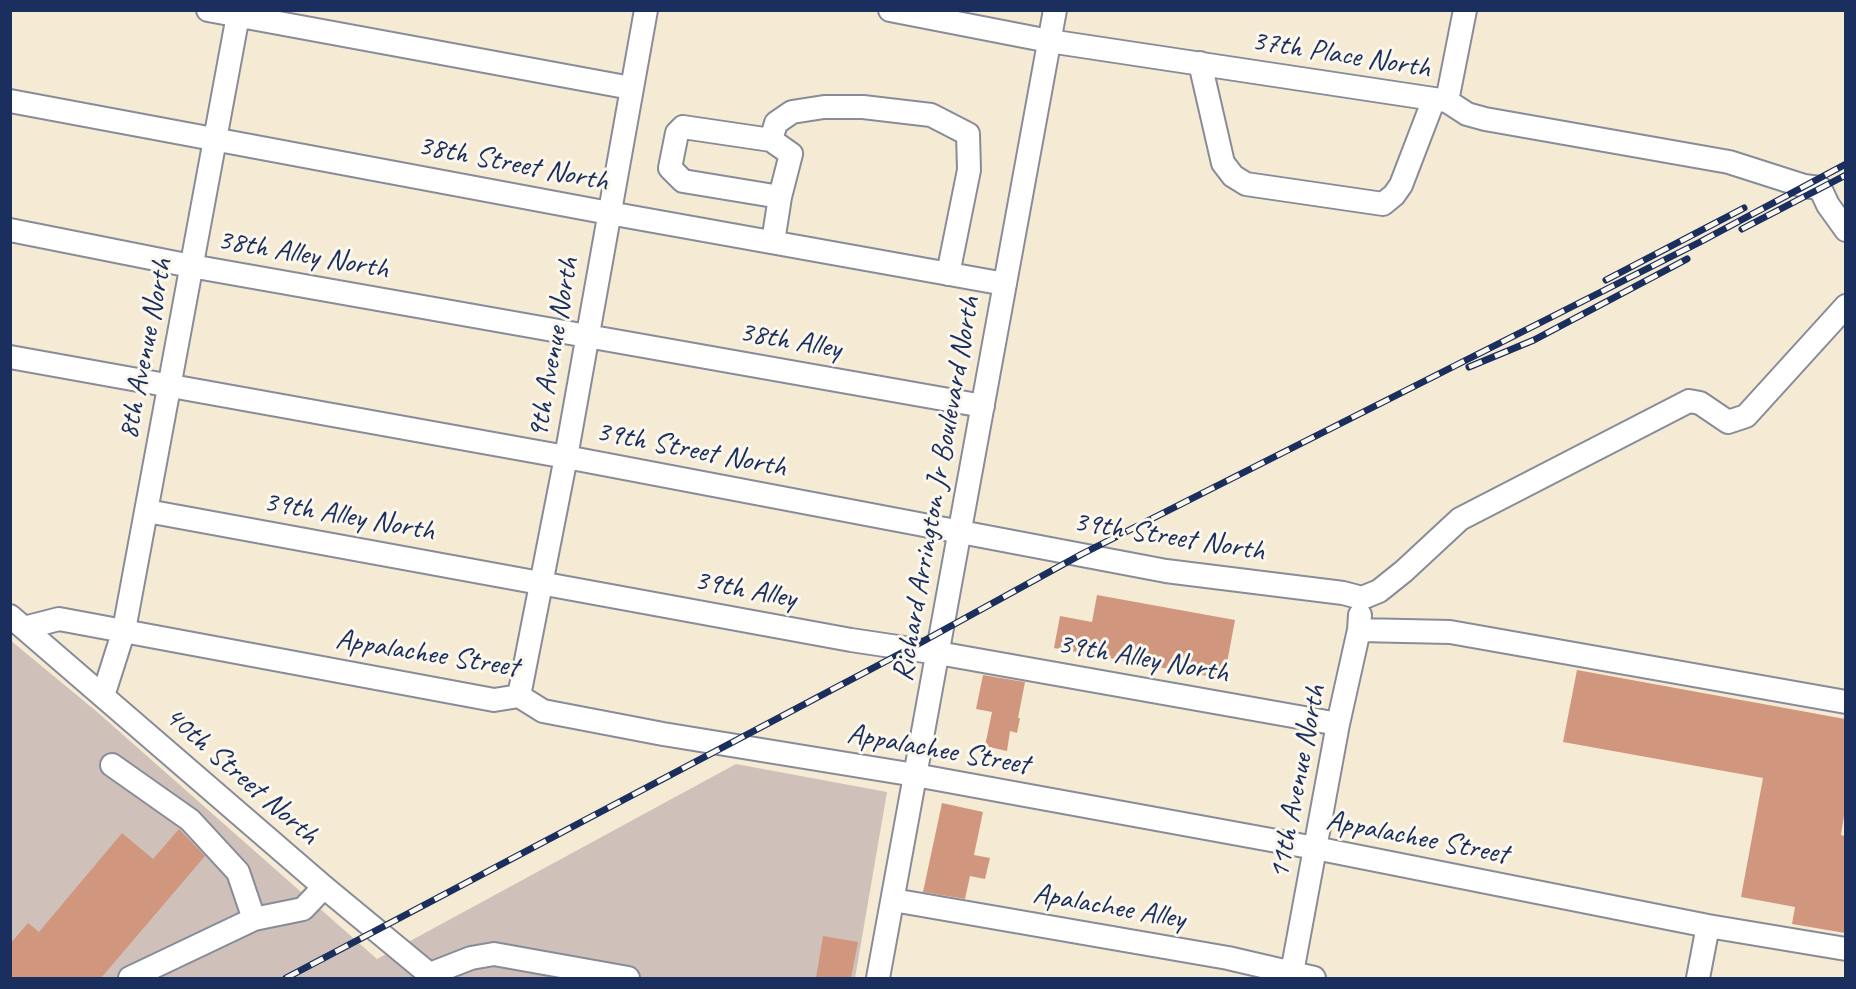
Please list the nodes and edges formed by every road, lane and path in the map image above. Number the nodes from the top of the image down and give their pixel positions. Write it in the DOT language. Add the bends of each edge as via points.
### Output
graph roads {
  1 [pos="208,10"];
  2 [pos="646,10"];
  3 [pos="890,10"];
  4 [pos="1055,10"];
  5 [pos="1465,10"];
  6 [pos="239,13"];
  7 [pos="1049,40"];
  8 [pos="1200,63"];
  9 [pos="631,88"];
  10 [pos="1440,100"];
  11 [pos="10,101"];
  12 [pos="217,140"];
  13 [pos="771,140"];
  14 [pos="780,197"];
  15 [pos="609,213"];
  16 [pos="10,230"];
  17 [pos="1845,230"];
  18 [pos="773,242"];
  19 [pos="191,266"];
  20 [pos="948,273"];
  21 [pos="1005,284"];
  22 [pos="1845,306"];
  23 [pos="586,336"];
  24 [pos="10,357"];
  25 [pos="169,385"];
  26 [pos="983,406"];
  27 [pos="566,457"];
  28 [pos="147,511"];
  29 [pos="960,532"];
  30 [pos="541,582"];
  31 [pos="1362,598"];
  32 [pos="17,622"];
  33 [pos="124,630"];
  34 [pos="1359,630"];
  35 [pos="938,653"];
  36 [pos="103,696"];
  37 [pos="519,696"];
  38 [pos="1845,702"];
  39 [pos="1338,724"];
  40 [pos="112,765"];
  41 [pos="915,776"];
  42 [pos="1315,848"];
  43 [pos="324,887"];
  44 [pos="893,900"];
  45 [pos="254,919"];
  46 [pos="1707,926"];
  47 [pos="1845,949"];
  48 [pos="432,976"];
  49 [pos="1292,976"];
  50 [pos="130,978"];
  51 [pos="628,978"];
  52 [pos="879,978"];
  53 [pos="1314,978"];
  54 [pos="1698,978"];
  1 -- 6 [label="street"];
  2 -- 9 [label="street, 9th Avenue North"];
  3 -- 7 [label="street, 37th Place North"];
  4 -- 7 [label="street, Richard Arrington Jr Boulevard North"];
  5 -- 10 [label="street"];
  6 -- 9 [label="street"];
  6 -- 12 [label="street, 8th Avenue North"];
  7 -- 8 [label="street, 37th Place North"];
  7 -- 21 [label="street, Richard Arrington Jr Boulevard North"];
  8 -- 10 [label="street, 37th Place North"];
  8 -- 10 [label="street" via="1223,163 1246,184 1383,204 1401,185"];
  9 -- 15 [label="street, 9th Avenue North"];
  10 -- 17 [label="street, 37th Place North" via="1476,117 1729,162 1820,188"];
  11 -- 12 [label="street, 38th Street North"];
  12 -- 15 [label="street, 38th Street North"];
  12 -- 19 [label="street, 8th Avenue North"];
  13 -- 14 [label="street" via="791,154"];
  13 -- 14 [label="street" via="683,127 677,133 670,168 683,181"];
  13 -- 20 [label="street" via="776,123 792,112 824,107 931,115 968,134 969,170"];
  14 -- 18 [label="street"];
  15 -- 18 [label="street, 38th Street North"];
  15 -- 23 [label="street, 9th Avenue North"];
  16 -- 19 [label="street, 38th Alley North"];
  18 -- 20 [label="street, 38th Street North"];
  19 -- 23 [label="street, 38th Alley North"];
  19 -- 25 [label="street, 8th Avenue North"];
  20 -- 21 [label="street, 38th Street North"];
  21 -- 26 [label="street, Richard Arrington Jr Boulevard North"];
  22 -- 31 [label="street" via="1746,416 1728,422 1700,403 1689,401 1460,519 1404,571 1379,591"];
  23 -- 26 [label="street, 38th Alley"];
  23 -- 27 [label="street, 9th Avenue North"];
  24 -- 25 [label="street, 39th Street North"];
  25 -- 27 [label="street, 39th Street North"];
  25 -- 28 [label="street, 8th Avenue North"];
  26 -- 29 [label="street, Richard Arrington Jr Boulevard North"];
  27 -- 29 [label="street, 39th Street North"];
  27 -- 30 [label="street, 9th Avenue North"];
  28 -- 30 [label="street, 39th Alley North"];
  28 -- 33 [label="street, 8th Avenue North"];
  29 -- 31 [label="street, 39th Street North" via="1166,571"];
  29 -- 35 [label="street, Richard Arrington Jr Boulevard North"];
  30 -- 35 [label="street, 39th Alley"];
  30 -- 37 [label="street, 9th Avenue North"];
  31 -- 34 [label="street, 11th Avenue North"];
  32 -- 33 [label="street, Appalachee Street" via="59,619"];
  32 -- 36 [label="street, 40th Street North"];
  33 -- 36 [label="street, 8th Avenue North"];
  33 -- 37 [label="street, Appalachee Street" via="494,700"];
  34 -- 38 [label="street" via="1450,632"];
  34 -- 39 [label="street, 11th Avenue North"];
  35 -- 39 [label="street, 39th Alley North"];
  35 -- 41 [label="street, Richard Arrington Jr Boulevard North"];
  36 -- 43 [label="street, 40th Street North"];
  37 -- 41 [label="street, Appalachee Street" via="543,711"];
  39 -- 42 [label="street, 11th Avenue North"];
  40 -- 45 [label="street" via="190,820 238,872"];
  41 -- 42 [label="street, Appalachee Street"];
  41 -- 44 [label="street, Richard Arrington Jr Boulevard North"];
  42 -- 46 [label="street, Appalachee Street"];
  42 -- 49 [label="street, 11th Avenue North"];
  43 -- 45 [label="street" via="303,909"];
  43 -- 48 [label="street, 40th Street North"];
  44 -- 49 [label="street, Apalachee Alley" via="1228,958"];
  44 -- 52 [label="street, Richard Arrington Jr Boulevard North"];
  45 -- 50 [label="street"];
  46 -- 47 [label="street, Appalachee Street"];
  46 -- 54 [label="street"];
  48 -- 51 [label="street" via="471,958 494,954"];
  49 -- 53 [label="street, Apalachee Alley"];
}
